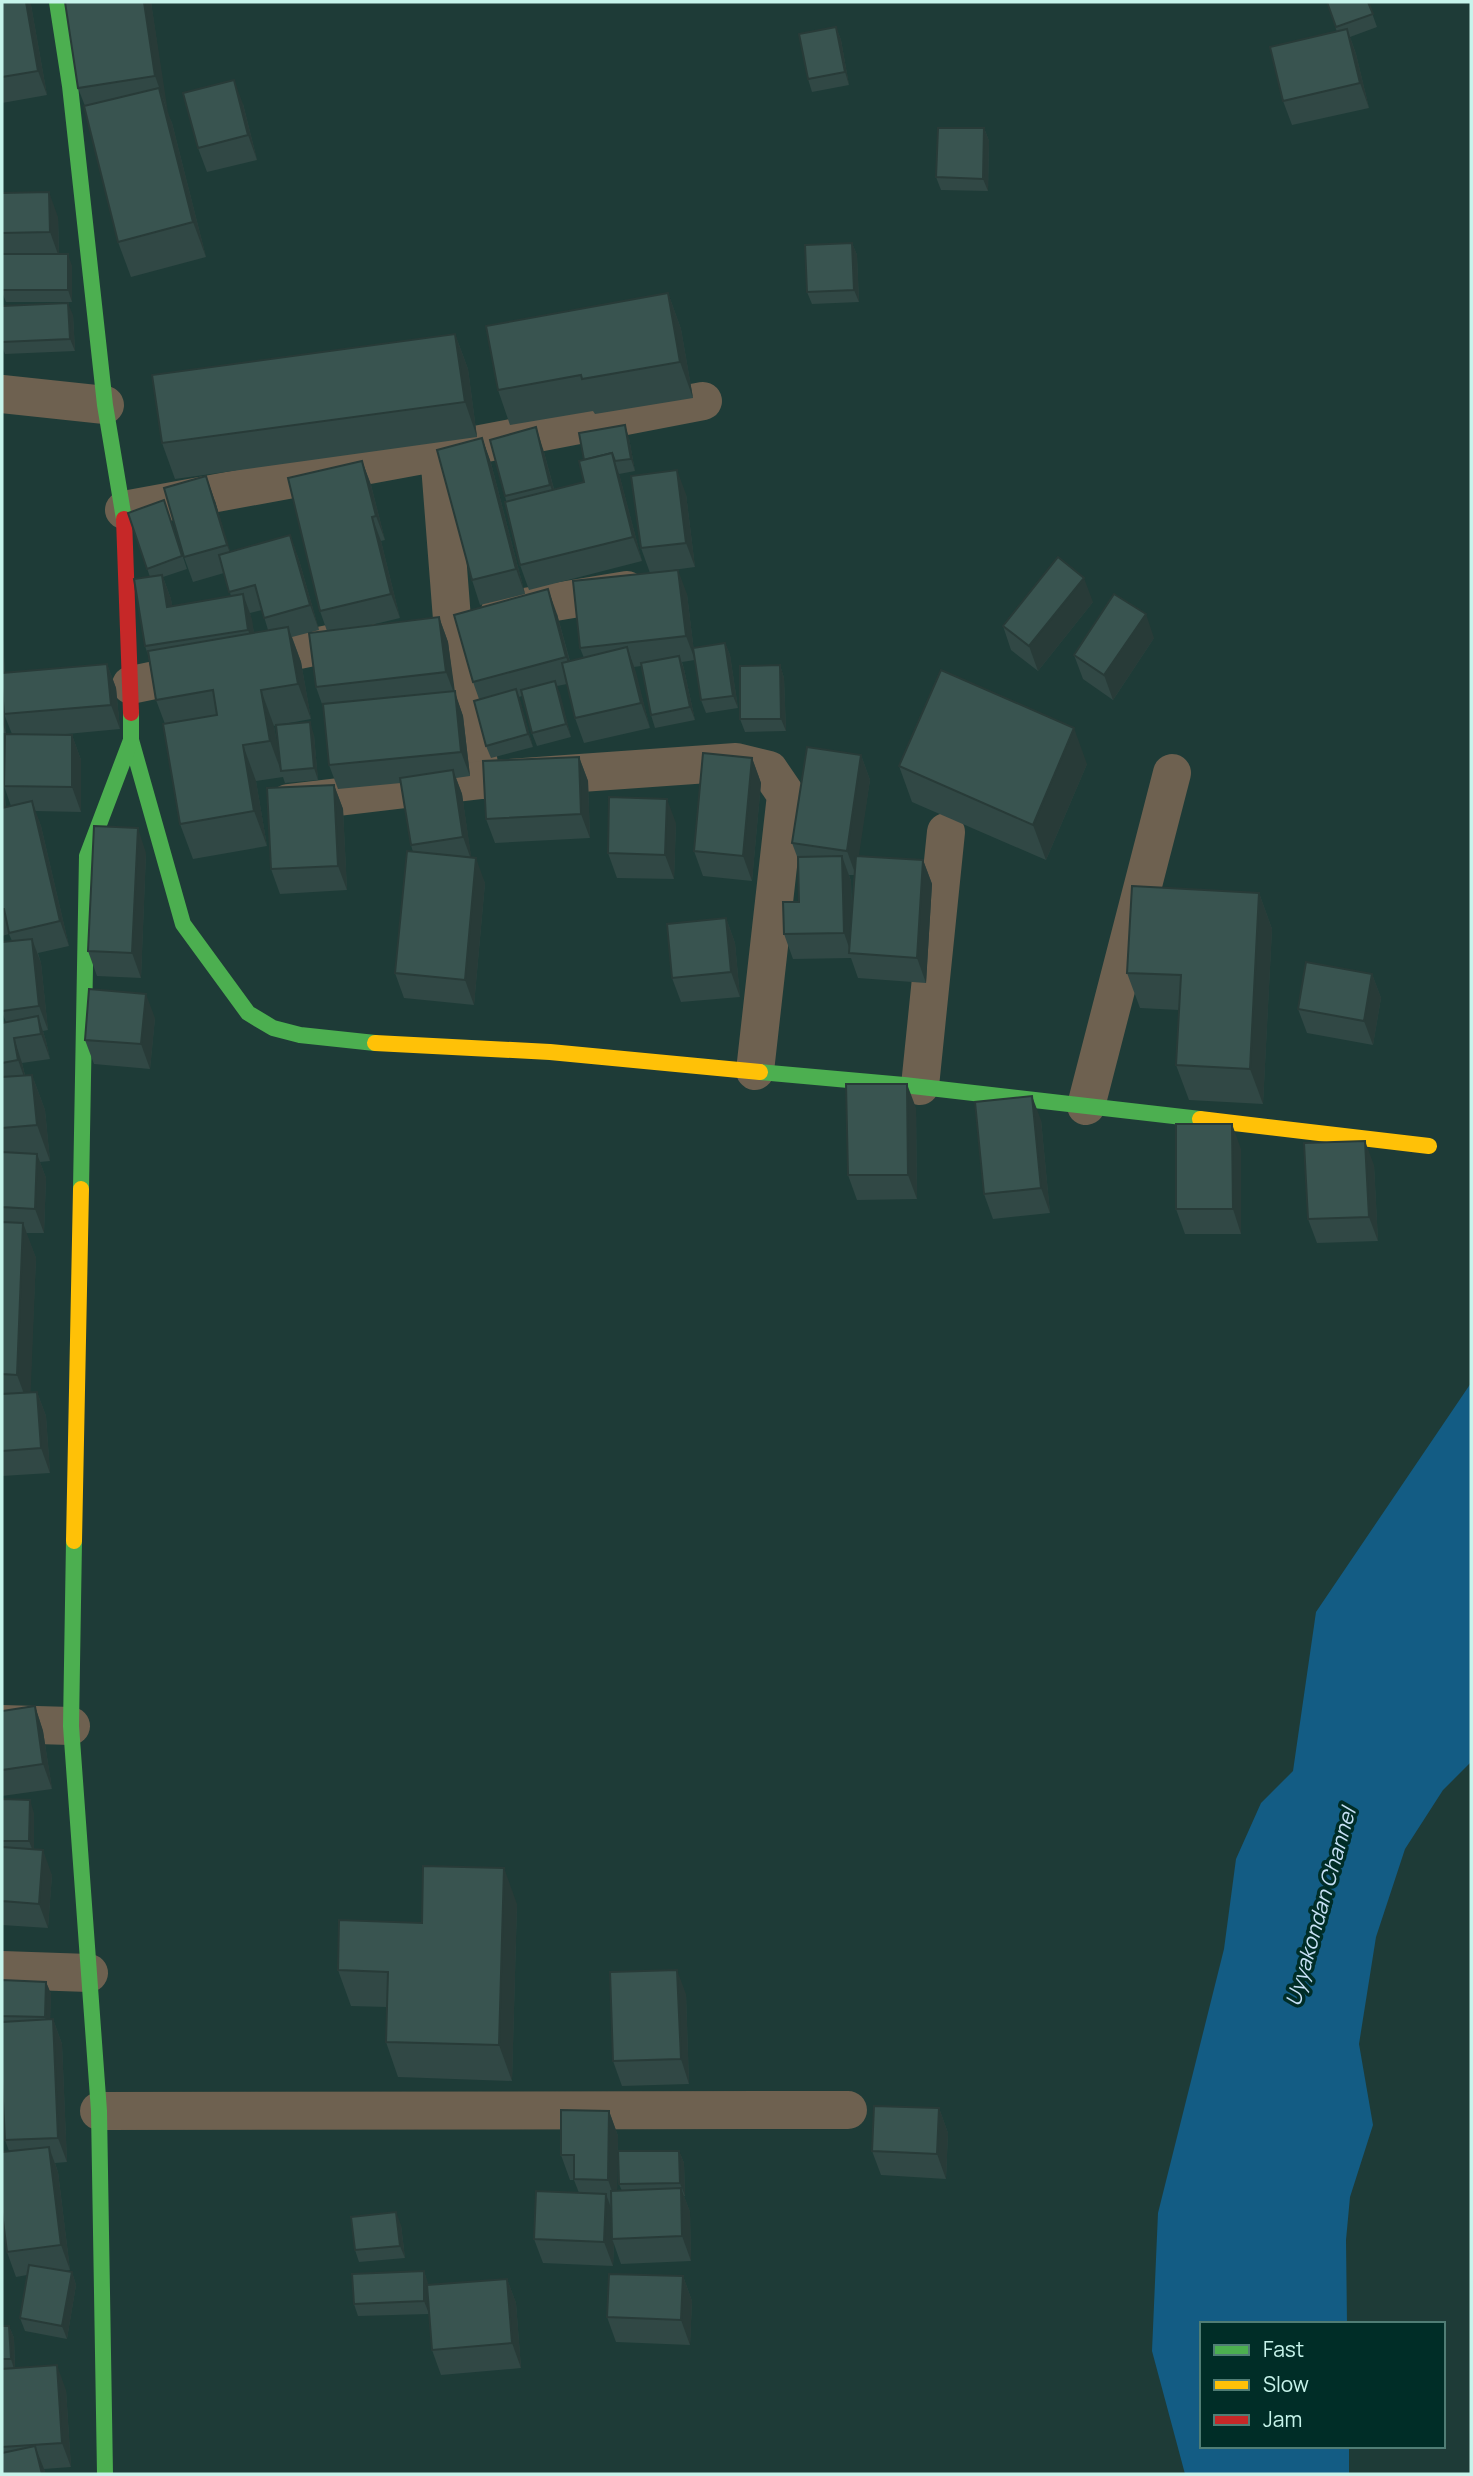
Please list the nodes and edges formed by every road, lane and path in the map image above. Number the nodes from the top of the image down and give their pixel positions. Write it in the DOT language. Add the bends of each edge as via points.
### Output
graph roads {
  1 [pos="57,2"];
  2 [pos="2,394"];
  3 [pos="703,401"];
  4 [pos="105,405"];
  5 [pos="439,452"];
  6 [pos="124,510"];
  7 [pos="663,584"];
  8 [pos="452,619"];
  9 [pos="131,685"];
  10 [pos="131,740"];
  11 [pos="1172,773"];
  12 [pos="481,780"];
  13 [pos="275,804"];
  14 [pos="946,832"];
  15 [pos="755,1071"];
  16 [pos="920,1086"];
  17 [pos="1086,1106"];
  18 [pos="1429,1146"];
  19 [pos="2,1724"];
  20 [pos="71,1726"];
  21 [pos="2,1970"];
  22 [pos="89,1973"];
  23 [pos="848,2110"];
  24 [pos="99,2111"];
  25 [pos="105,2474"];
  1 -- 4 [label="street"];
  2 -- 4 [label="street"];
  3 -- 5 [label="street"];
  4 -- 6 [label="street"];
  5 -- 6 [label="street"];
  5 -- 8 [label="street"];
  6 -- 9 [label="street"];
  7 -- 8 [label="street"];
  8 -- 9 [label="street"];
  8 -- 12 [label="street"];
  9 -- 10 [label="street"];
  10 -- 15 [label="street" via="183,924 248,1013 273,1028 352,1042 550,1052"];
  10 -- 20 [label="street" via="87,856"];
  11 -- 17 [label="street"];
  12 -- 13 [label="street"];
  12 -- 15 [label="street" via="736,762 769,769 786,795"];
  14 -- 16 [label="street"];
  15 -- 16 [label="street"];
  16 -- 17 [label="street"];
  17 -- 18 [label="street"];
  19 -- 20 [label="street"];
  20 -- 22 [label="street"];
  21 -- 22 [label="street"];
  22 -- 24 [label="street"];
  23 -- 24 [label="street"];
  24 -- 25 [label="street"];
}
